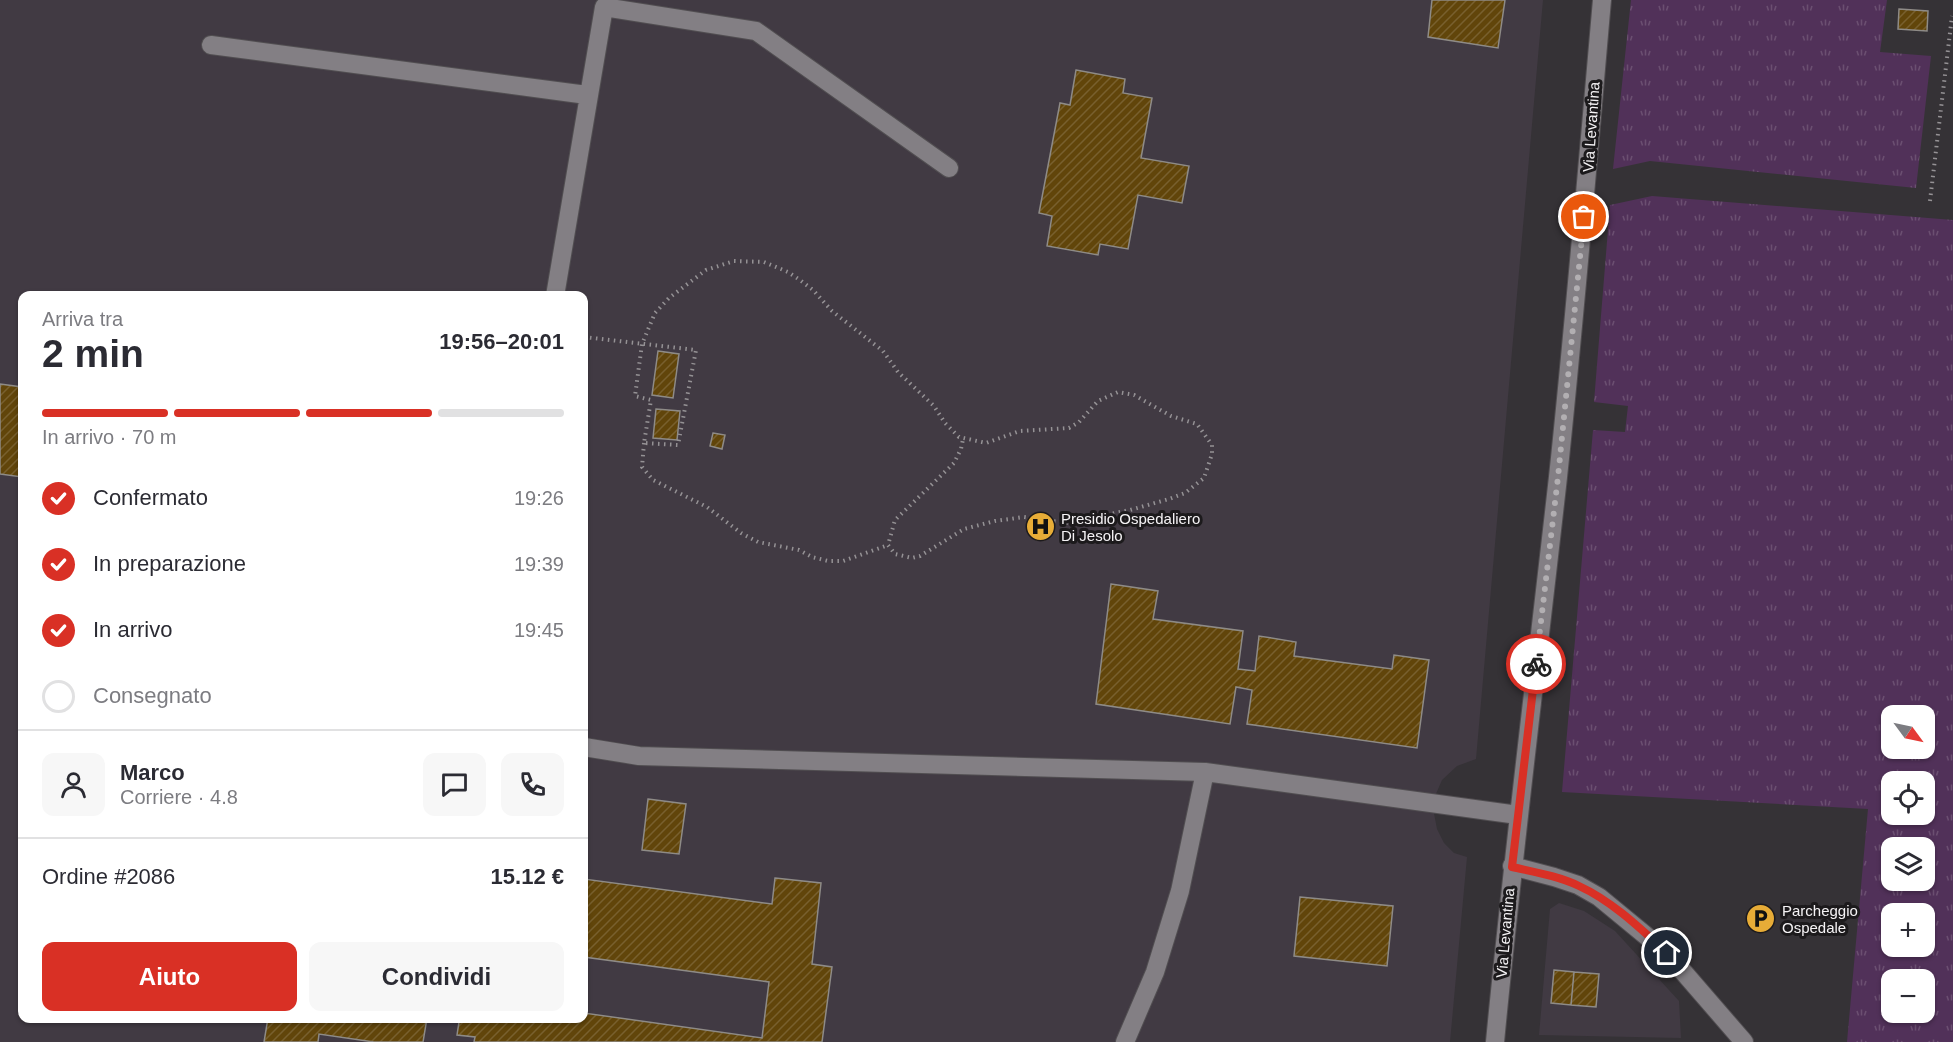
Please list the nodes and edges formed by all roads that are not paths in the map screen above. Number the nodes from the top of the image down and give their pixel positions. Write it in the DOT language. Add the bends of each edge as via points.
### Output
graph roads {
  1 [pos="1602,0"];
  2 [pos="211,45"];
  3 [pos="587,95"];
  4 [pos="949,168"];
  5 [pos="556,291"];
  6 [pos="588,748"];
  7 [pos="1206,772"];
  8 [pos="1518,815"];
  9 [pos="1512,867"];
  10 [pos="1125,1042"];
  11 [pos="1495,1042"];
  12 [pos="1744,1042"];
  1 -- 8 [label="street, Via Levantina" via="1558,477"];
  2 -- 3 [label="street"];
  3 -- 4 [label="street" via="604,7 756,31"];
  3 -- 5 [label="street"];
  6 -- 7 [label="street" via="639,756"];
  7 -- 8 [label="street"];
  7 -- 10 [label="street" via="1174,911 1155,972"];
  8 -- 9 [label="street, Via Levantina"];
  9 -- 11 [label="street, Via Levantina"];
  9 -- 12 [label="street" via="1578,885 1599,897 1667,953"];
}
